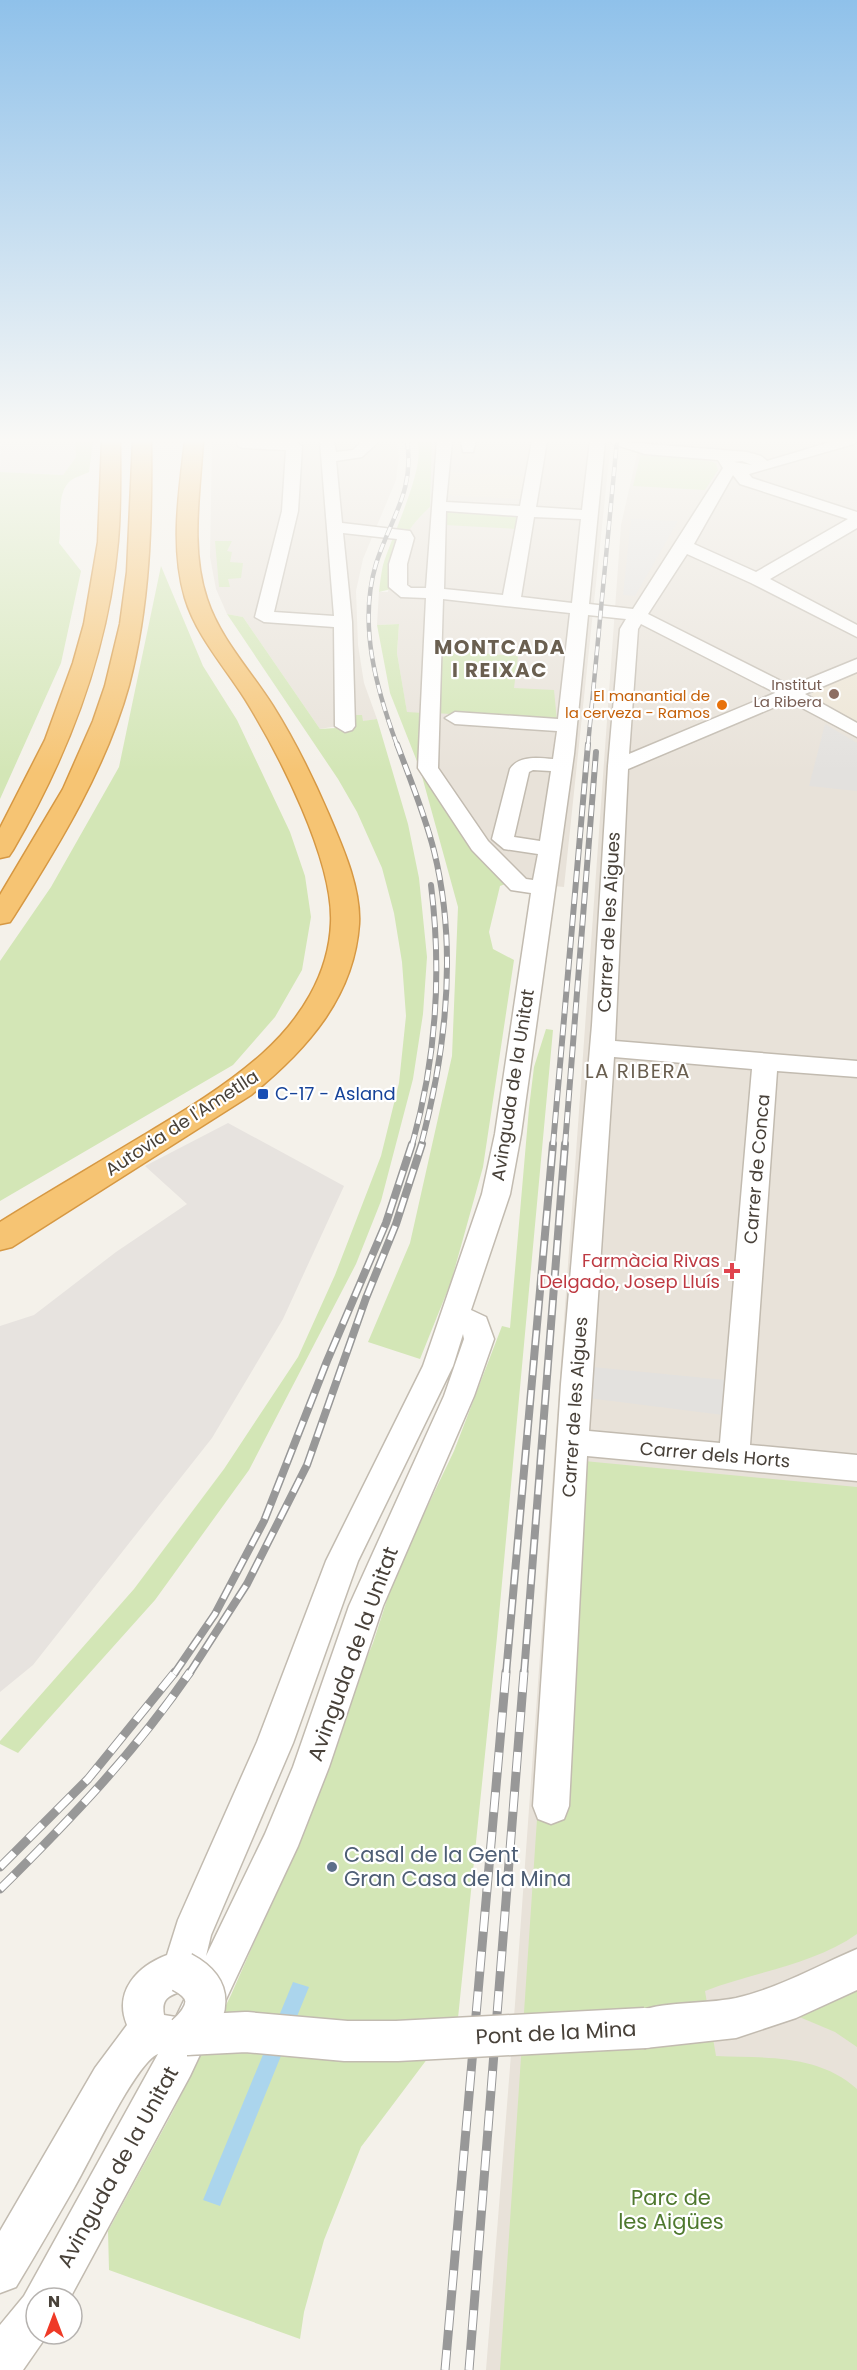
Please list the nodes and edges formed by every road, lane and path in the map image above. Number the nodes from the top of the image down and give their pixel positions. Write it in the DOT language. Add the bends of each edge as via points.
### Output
graph roads {
  1 [pos="106,552"];
  2 [pos="139,552"];
  3 [pos="170,552"];
  4 [pos="186,552"];
  5 [pos="282,552"];
  6 [pos="336,552"];
  7 [pos="402,552"];
  8 [pos="436,552"];
  9 [pos="519,552"];
  10 [pos="587,552"];
  11 [pos="680,552"];
  12 [pos="696,552"];
  13 [pos="803,552"];
  14 [pos="757,579"];
  15 [pos="434,593"];
  16 [pos="511,601"];
  17 [pos="581,609"];
  18 [pos="637,615"];
  19 [pos="343,622"];
  20 [pos="857,632"];
  21 [pos="857,665"];
  22 [pos="790,694"];
  23 [pos="455,718"];
  24 [pos="345,726"];
  25 [pos="567,726"];
  26 [pos="857,731"];
  27 [pos="562,765"];
  28 [pos="618,766"];
  29 [pos="549,849"];
  30 [pos="0,850"];
  31 [pos="543,888"];
  32 [pos="0,916"];
  33 [pos="602,1048"];
  34 [pos="765,1063"];
  35 [pos="857,1069"];
  36 [pos="0,1218"];
  37 [pos="0,1238"];
  38 [pos="455,1317"];
  39 [pos="573,1442"];
  40 [pos="734,1456"];
  41 [pos="857,1468"];
  42 [pos="551,1806"];
  43 [pos="857,1969"];
  44 [pos="182,1972"];
  45 [pos="167,2032"];
  46 [pos="0,2271"];
  47 [pos="52,2286"];
  48 [pos="24,2330"];
  49 [pos="0,2364"];
  1 -- 30 [label="highway" via="90,651 67,720 26,808"];
  2 -- 32 [label="highway" via="126,651 92,752 64,811"];
  3 -- 36 [label="highway, Autovia de l'Ametlla" via="189,623 248,713 291,804 323,894 326,917 320,960 287,1020 250,1059 182,1108"];
  4 -- 37 [label="highway, Autovia de l'Ametlla" via="204,621 288,755 332,858 345,922 338,968 326,995 300,1032 254,1078"];
  5 -- 19 [label="street" via="264,617"];
  6 -- 19 [label="street"];
  7 -- 15 [label="street" via="398,587 407,593"];
  8 -- 15 [label="street"];
  9 -- 16 [label="street"];
  10 -- 17 [label="street, Avinguda de la Unitat"];
  11 -- 18 [label="street, Carrer de les Aigues"];
  12 -- 14 [label="street"];
  13 -- 14 [label="street"];
  14 -- 20 [label="street"];
  15 -- 16 [label="street"];
  15 -- 31 [label="street" via="428,768 480,844 519,885"];
  16 -- 17 [label="street"];
  17 -- 18 [label="street"];
  17 -- 25 [label="street, Avinguda de la Unitat"];
  18 -- 22 [label="street"];
  18 -- 28 [label="street, Carrer de les Aigues" via="629,629"];
  19 -- 24 [label="street"];
  21 -- 22 [label="street"];
  22 -- 26 [label="street"];
  22 -- 28 [label="street"];
  23 -- 25 [label="street"];
  25 -- 27 [label="street, Avinguda de la Unitat"];
  27 -- 29 [label="street, Avinguda de la Unitat"];
  27 -- 29 [label="street" via="530,764 520,769 503,839"];
  28 -- 33 [label="street, Carrer de les Aigues"];
  29 -- 31 [label="street, Avinguda de la Unitat"];
  31 -- 38 [label="street, Avinguda de la Unitat" via="502,1170"];
  33 -- 34 [label="street"];
  33 -- 39 [label="street, Carrer de les Aigues"];
  34 -- 35 [label="street"];
  34 -- 40 [label="street, Carrer de Conca"];
  38 -- 44 [label="street, Avinguda de la Unitat" via="430,1386 342,1561 267,1762 192,1934"];
  38 -- 47 [label="street, Avinguda de la Unitat" via="476,1325 479,1339 459,1396 366,1606 311,1767 279,1846 176,2062"];
  39 -- 40 [label="street, Carrer dels Horts"];
  39 -- 42 [label="street, Carrer de les Aigues"];
  40 -- 41 [label="street, Carrer dels Horts"];
  43 -- 45 [label="street, Pont de la Mina, bridge" via="796,1998 736,2019 645,2028 397,2041 346,2041 246,2031"];
  44 -- 45 [label="street, bridge" via="202,1985"];
  44 -- 45 [label="street" via="165,1974 148,1988 141,2010"];
  45 -- 46 [label="street" via="41,2207"];
  48 -- 49 [label="street"];
}
